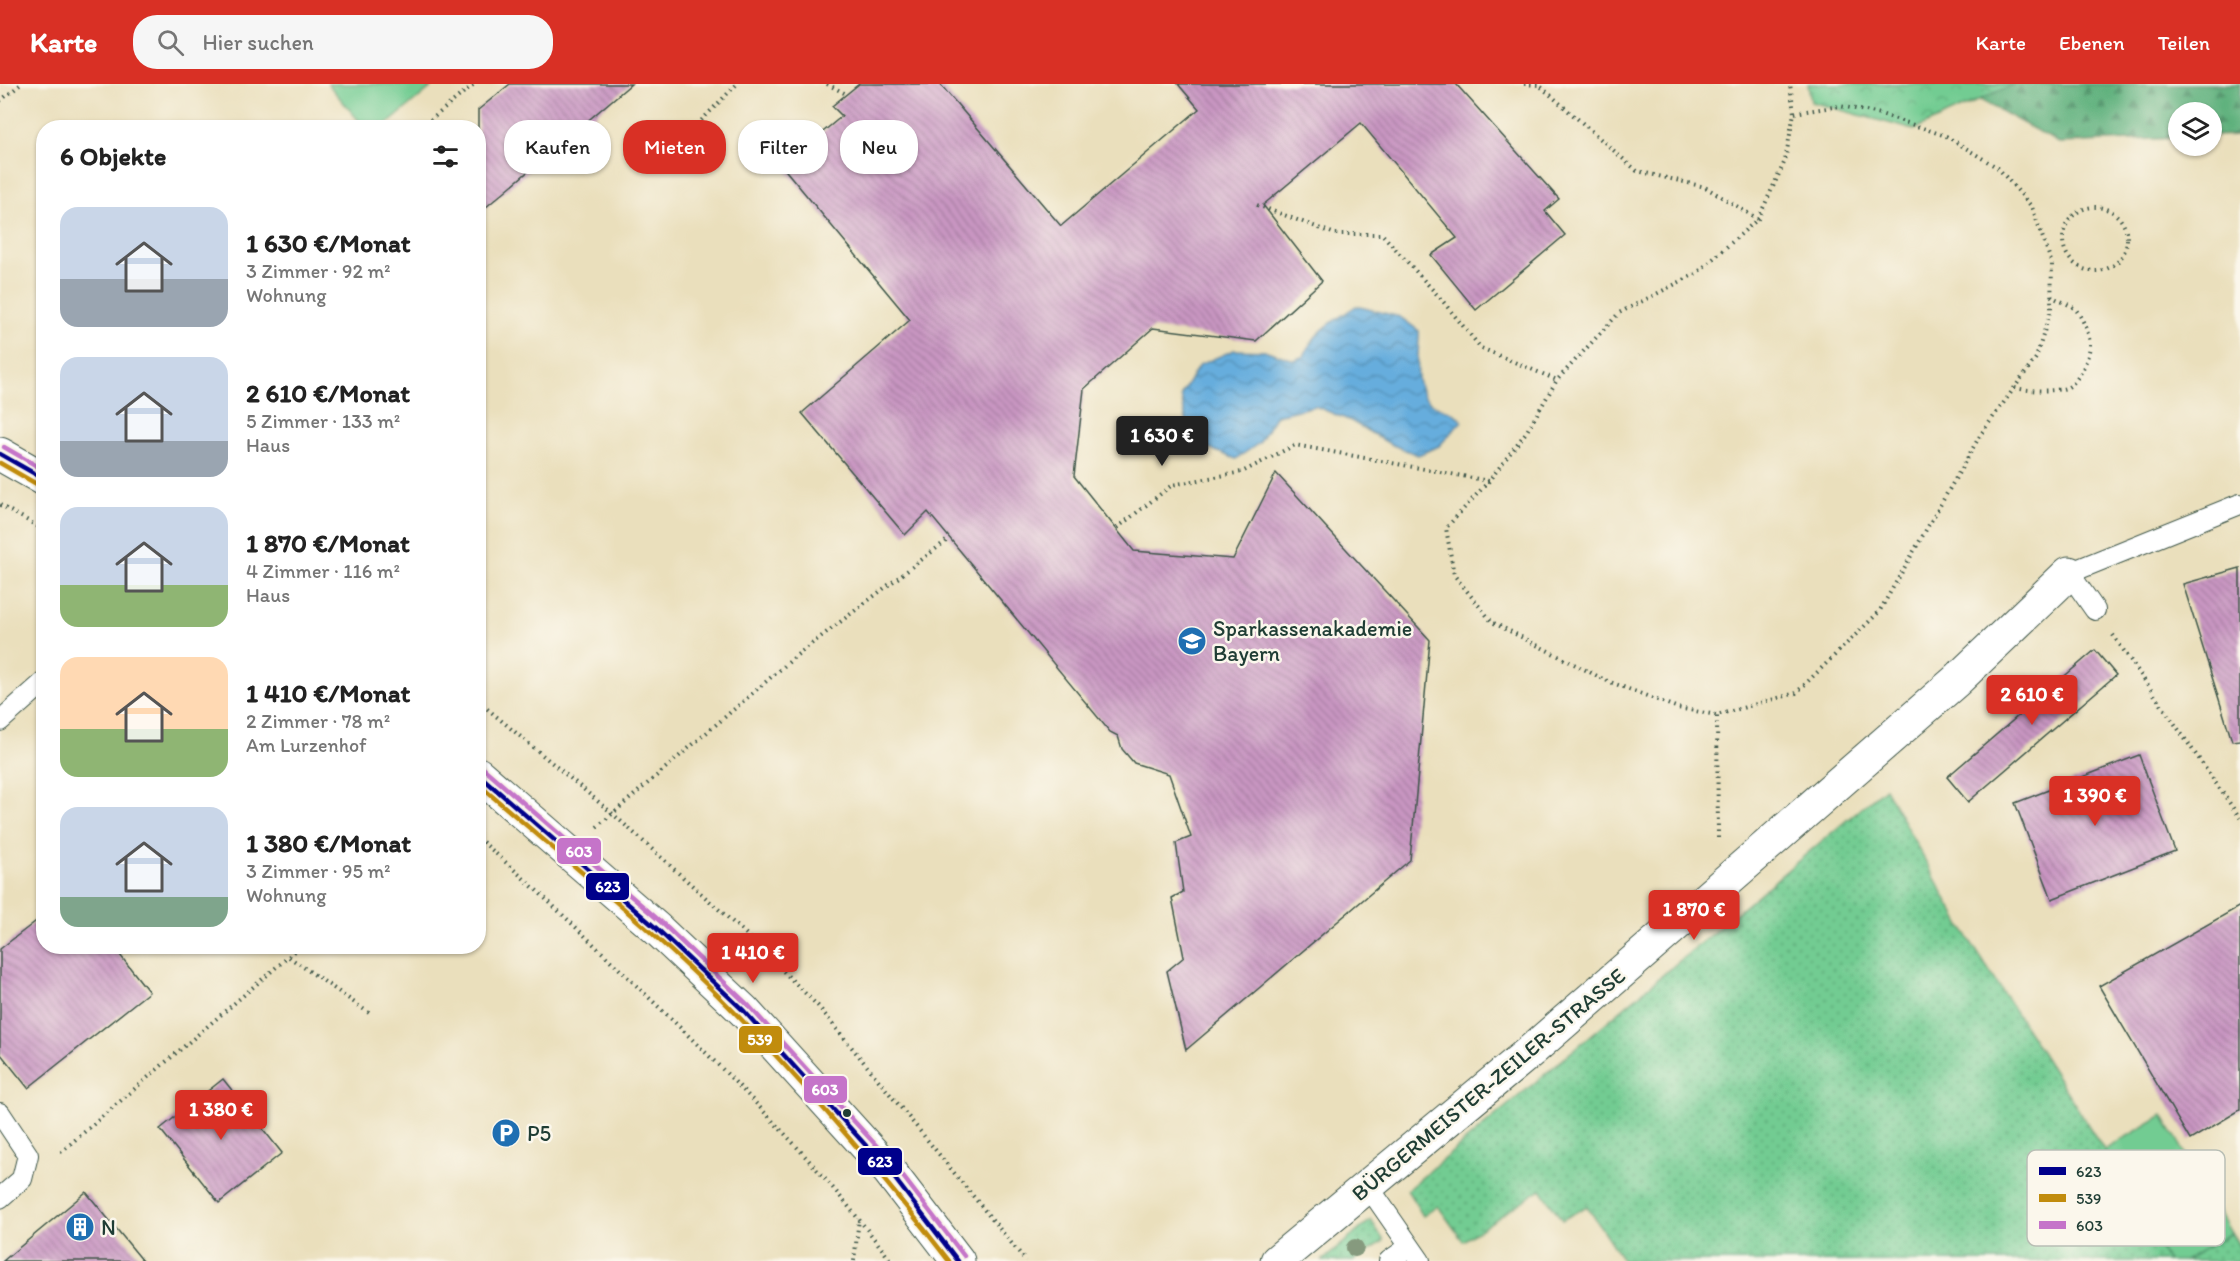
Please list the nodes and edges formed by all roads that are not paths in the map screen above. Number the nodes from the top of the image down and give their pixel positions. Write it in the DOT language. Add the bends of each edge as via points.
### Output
graph roads {
  1 [pos="0,454"];
  2 [pos="36,474"];
  3 [pos="2240,504"];
  4 [pos="2069,573"];
  5 [pos="2096,610"];
  6 [pos="36,689"];
  7 [pos="0,721"];
  8 [pos="486,781"];
  9 [pos="0,1113"];
  10 [pos="1368,1186"];
  11 [pos="0,1198"];
  12 [pos="1415,1254"];
  13 [pos="958,1261"];
  14 [pos="1277,1261"];
  15 [pos="1389,1261"];
  1 -- 2 [label="street"];
  3 -- 4 [label="lane, BÜRGERMEISTER-ZEILER-STRASSE"];
  4 -- 5 [label="lane"];
  4 -- 10 [label="street, BÜRGERMEISTER-ZEILER-STRASSE" via="1956,681 1532,1050"];
  6 -- 7 [label="lane"];
  8 -- 13 [label="street" via="568,849 744,1011 889,1171"];
  9 -- 11 [label="lane" via="27,1155 22,1179"];
  10 -- 12 [label="lane"];
  10 -- 14 [label="street, BÜRGERMEISTER-ZEILER-STRASSE"];
  12 -- 15 [label="lane"];
}
